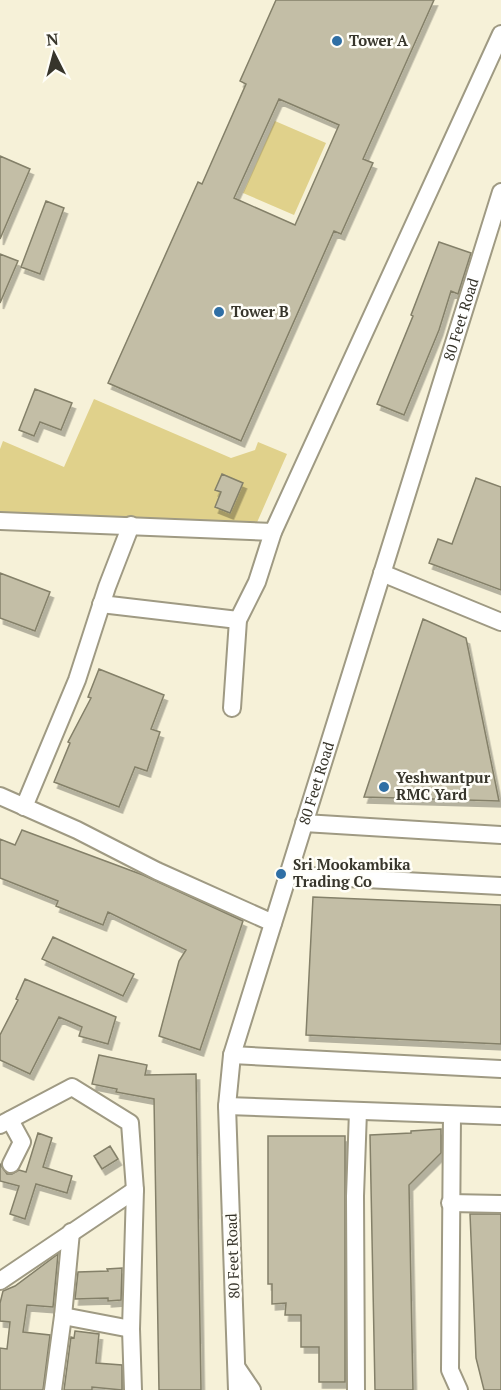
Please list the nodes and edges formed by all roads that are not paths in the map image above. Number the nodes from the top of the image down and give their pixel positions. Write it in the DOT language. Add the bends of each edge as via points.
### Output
graph roads {
  1 [pos="501,34"];
  2 [pos="501,192"];
  3 [pos="0,521"];
  4 [pos="131,525"];
  5 [pos="273,532"];
  6 [pos="382,573"];
  7 [pos="101,604"];
  8 [pos="238,620"];
  9 [pos="501,622"];
  10 [pos="232,708"];
  11 [pos="0,796"];
  12 [pos="24,807"];
  13 [pos="304,823"];
  14 [pos="501,835"];
  15 [pos="288,875"];
  16 [pos="501,886"];
  17 [pos="273,924"];
  18 [pos="232,1055"];
  19 [pos="501,1069"];
  20 [pos="227,1106"];
  21 [pos="358,1111"];
  22 [pos="452,1115"];
  23 [pos="501,1116"];
  24 [pos="5,1123"];
  25 [pos="11,1164"];
  26 [pos="135,1190"];
  27 [pos="450,1203"];
  28 [pos="501,1204"];
  29 [pos="71,1232"];
  30 [pos="0,1281"];
  31 [pos="63,1316"];
  32 [pos="131,1329"];
  33 [pos="237,1368"];
  34 [pos="53,1390"];
  35 [pos="133,1390"];
  36 [pos="237,1390"];
  37 [pos="252,1390"];
  38 [pos="356,1390"];
  39 [pos="459,1390"];
  1 -- 5 [label="street"];
  2 -- 6 [label="street, 80 Feet Road"];
  3 -- 4 [label="street"];
  4 -- 5 [label="street"];
  4 -- 7 [label="street"];
  5 -- 8 [label="street" via="257,582"];
  6 -- 9 [label="street"];
  6 -- 13 [label="street, 80 Feet Road"];
  7 -- 8 [label="street"];
  7 -- 12 [label="street" via="77,680"];
  8 -- 10 [label="street"];
  11 -- 12 [label="street"];
  12 -- 17 [label="street"];
  13 -- 14 [label="street"];
  13 -- 15 [label="street, 80 Feet Road"];
  15 -- 16 [label="street"];
  15 -- 17 [label="street, 80 Feet Road"];
  17 -- 18 [label="street, 80 Feet Road"];
  18 -- 19 [label="street"];
  18 -- 20 [label="street, 80 Feet Road"];
  20 -- 21 [label="street"];
  20 -- 33 [label="street, 80 Feet Road"];
  21 -- 22 [label="street"];
  21 -- 38 [label="street"];
  22 -- 23 [label="street"];
  22 -- 27 [label="street"];
  24 -- 25 [label="street" via="22,1142"];
  24 -- 26 [label="street" via="72,1087 130,1123"];
  26 -- 29 [label="street"];
  26 -- 32 [label="street"];
  27 -- 28 [label="street"];
  27 -- 39 [label="street" via="450,1370"];
  29 -- 30 [label="street"];
  29 -- 31 [label="street"];
  31 -- 32 [label="street"];
  31 -- 34 [label="street"];
  32 -- 35 [label="street"];
  33 -- 36 [label="street, 80 Feet Road"];
  33 -- 37 [label="street"];
}
